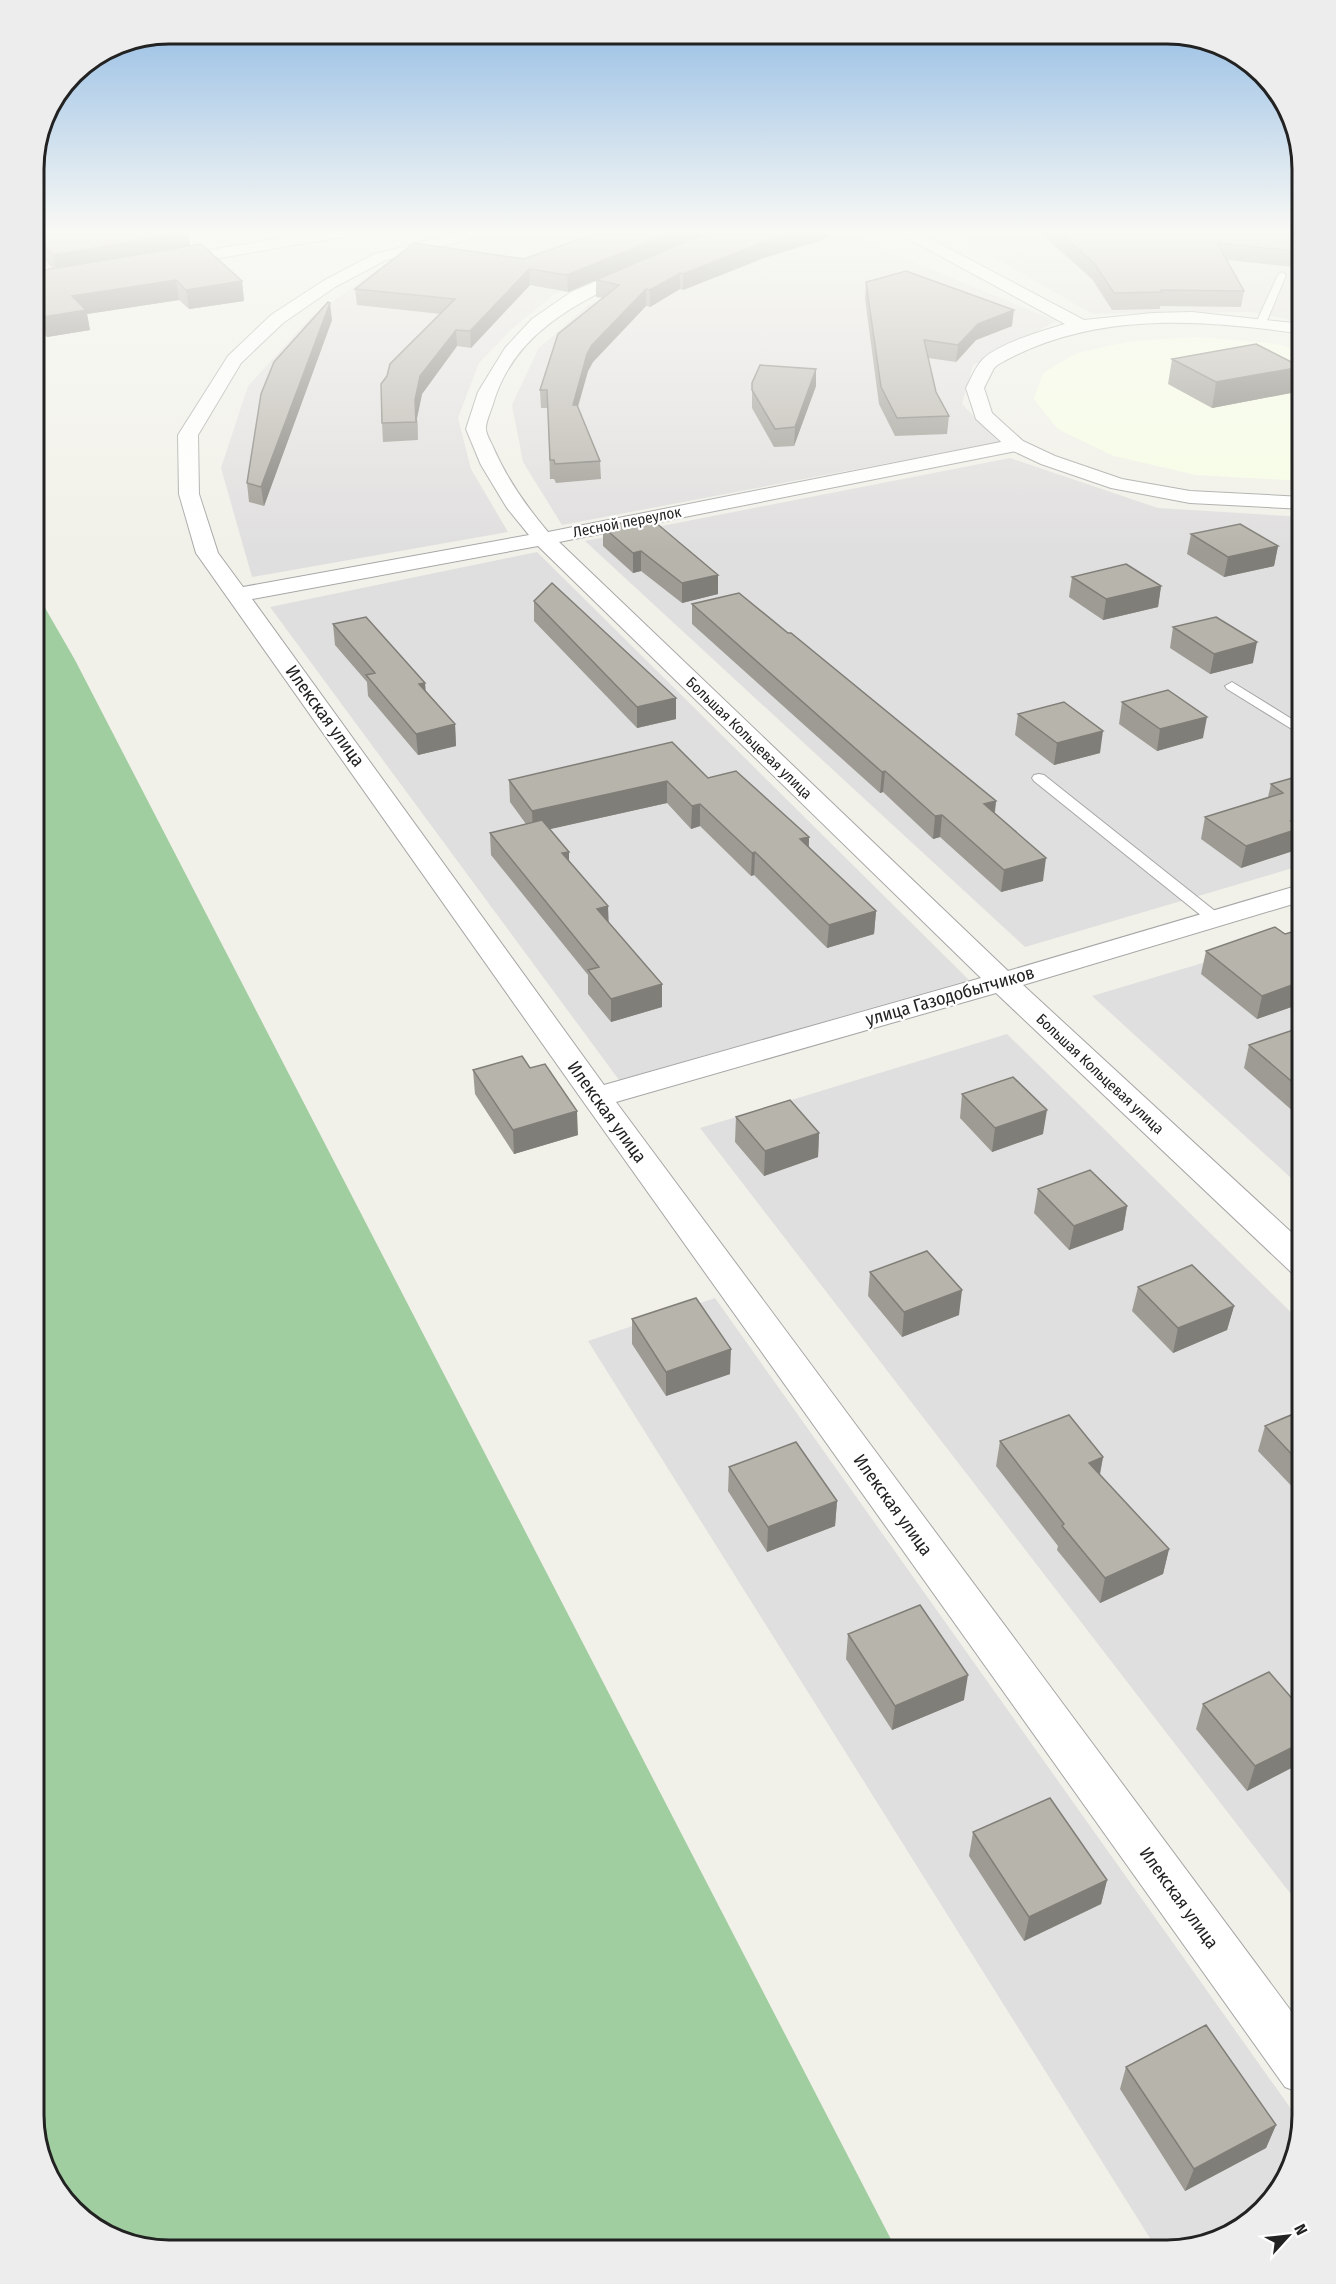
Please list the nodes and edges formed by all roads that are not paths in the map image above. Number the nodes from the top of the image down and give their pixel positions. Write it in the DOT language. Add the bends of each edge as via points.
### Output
graph roads {
  1 [pos="258,338"];
  2 [pos="524,338"];
  3 [pos="1039,338"];
  4 [pos="1016,445"];
  5 [pos="1292,502"];
  6 [pos="543,538"];
  7 [pos="238,595"];
  8 [pos="1232,686"];
  9 [pos="1292,725"];
  10 [pos="1039,778"];
  11 [pos="1292,895"];
  12 [pos="1214,918"];
  13 [pos="1002,982"];
  14 [pos="596,1097"];
  15 [pos="1292,1253"];
  16 [pos="1292,2054"];
  1 -- 7 [label="street, Илекская улица" via="234,360 188,435 189,494 207,553"];
  2 -- 6 [label="street, Большая Кольцевая улица" via="487,392 476,429 490,465 517,508"];
  3 -- 4 [label="street" via="988,364 975,388 983,415"];
  4 -- 5 [label="street" via="1118,484 1190,497"];
  4 -- 6 [label="street, Лесной переулок"];
  6 -- 7 [label="street, Лесной переулок"];
  6 -- 13 [label="street, Большая Кольцевая улица"];
  7 -- 14 [label="street, Илекская улица"];
  8 -- 9 [label="lane"];
  10 -- 12 [label="lane"];
  11 -- 12 [label="street, улица Газодобытчиков"];
  12 -- 13 [label="street, улица Газодобытчиков"];
  13 -- 14 [label="street, улица Газодобытчиков"];
  13 -- 15 [label="street, Большая Кольцевая улица"];
  14 -- 16 [label="street, Илекская улица"];
}
